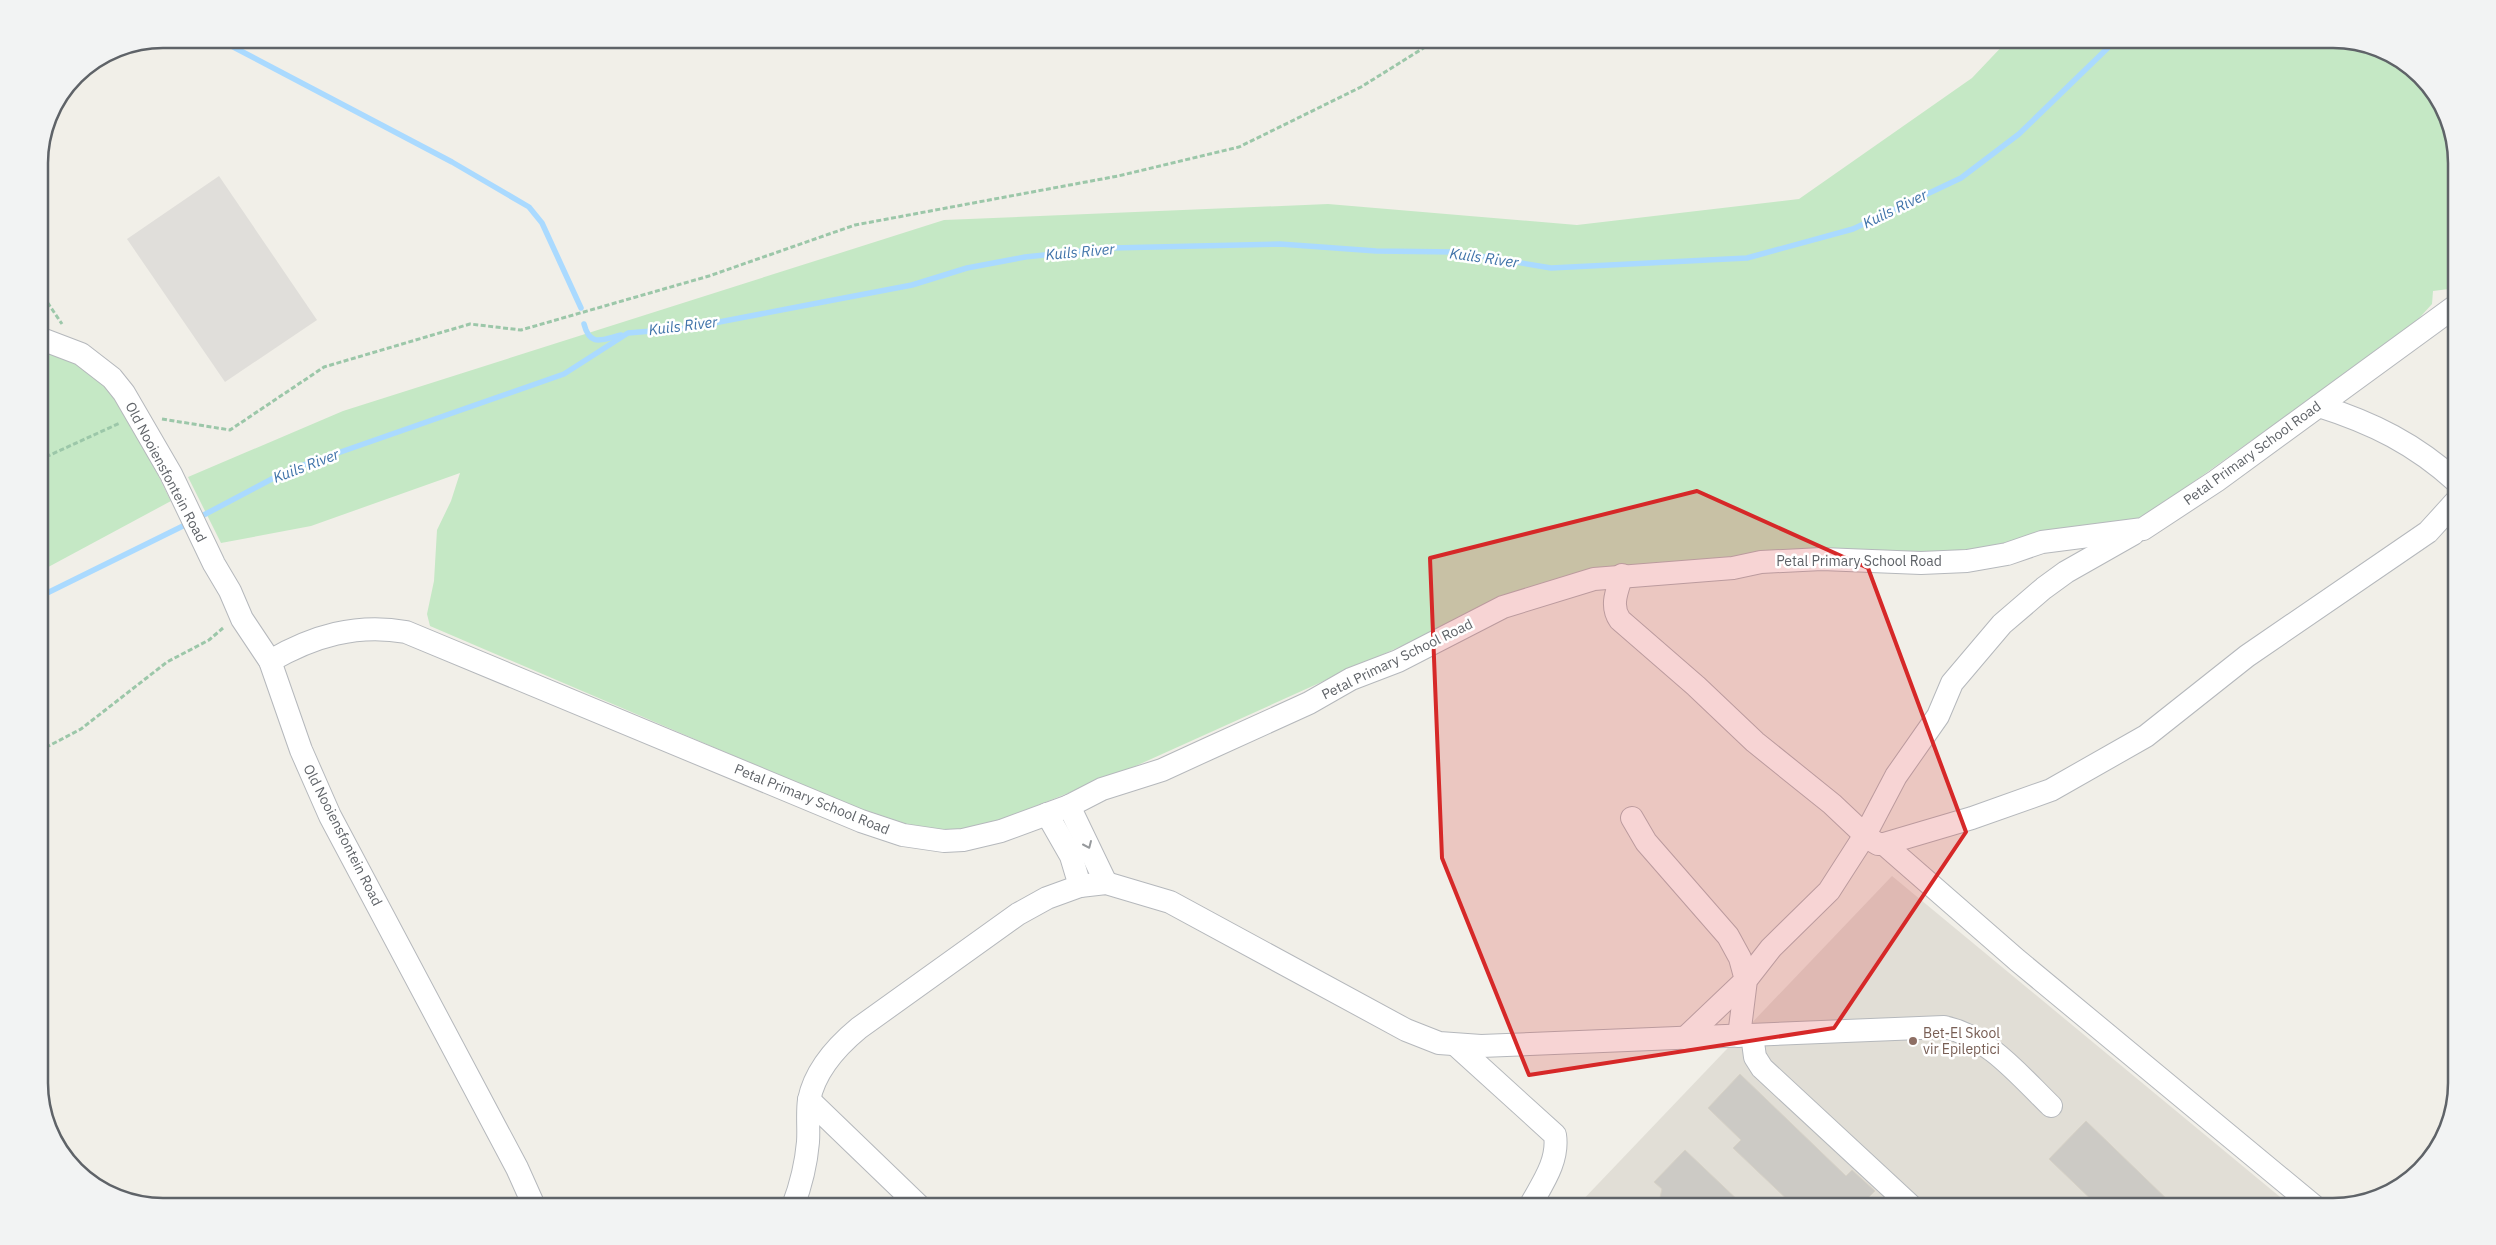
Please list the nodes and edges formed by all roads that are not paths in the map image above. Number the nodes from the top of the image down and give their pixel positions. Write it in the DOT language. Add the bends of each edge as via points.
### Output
graph roads {
  1 [pos="2448,313"];
  2 [pos="48,341"];
  3 [pos="2319,406"];
  4 [pos="2448,475"];
  5 [pos="2448,510"];
  6 [pos="2143,529"];
  7 [pos="1622,575"];
  8 [pos="270,661"];
  9 [pos="1069,806"];
  10 [pos="1047,814"];
  11 [pos="1632,818"];
  12 [pos="1874,839"];
  13 [pos="1106,884"];
  14 [pos="1080,886"];
  15 [pos="1746,980"];
  16 [pos="1745,1035"];
  17 [pos="1685,1038"];
  18 [pos="1457,1046"];
  19 [pos="809,1100"];
  20 [pos="2052,1106"];
  21 [pos="531,1198"];
  22 [pos="796,1198"];
  23 [pos="911,1198"];
  24 [pos="1534,1198"];
  25 [pos="1902,1198"];
  26 [pos="2304,1198"];
  1 -- 3 [label="street, Petal Primary School Road"];
  2 -- 8 [label="street, Old Nooiensfontein Road" via="81,354 112,378 124,393 171,474 242,619"];
  3 -- 4 [label="street" via="2349,415 2407,443"];
  3 -- 6 [label="street, Petal Primary School Road"];
  5 -- 12 [label="street" via="2428,532 2248,656 2146,736 2051,790 1972,818"];
  6 -- 7 [label="street, Petal Primary School Road" via="2042,542 2007,554 1967,561 1920,563 1822,558"];
  6 -- 12 [label="street" via="2052,582 1992,636 1952,683 1938,716 1896,776"];
  7 -- 9 [label="street, Petal Primary School Road" via="1594,579 1503,607 1398,661 1351,679 1270,722 1162,770 1102,789"];
  7 -- 12 [label="street" via="1615,604 1620,620 1755,742"];
  8 -- 10 [label="street, Petal Primary School Road" via="341,631 374,628 406,632 896,833 923,839 963,840"];
  8 -- 21 [label="street, Old Nooiensfontein Road" via="301,750 330,816 518,1168"];
  9 -- 10 [label="street, Petal Primary School Road"];
  9 -- 13 [label="street, one-way"];
  10 -- 14 [label="street" via="1070,856"];
  11 -- 15 [label="street" via="1646,842 1728,936 1740,958"];
  12 -- 15 [label="street" via="1829,891 1771,948"];
  12 -- 26 [label="street"];
  13 -- 14 [label="street"];
  13 -- 18 [label="street" via="1170,902 1406,1030 1439,1043"];
  14 -- 19 [label="street" via="1047,898 1018,914 859,1028 834,1049"];
  15 -- 16 [label="street"];
  15 -- 17 [label="street"];
  16 -- 17 [label="street"];
  16 -- 20 [label="street" via="1956,1029 1988,1047"];
  16 -- 25 [label="street" via="1762,1068"];
  17 -- 18 [label="street"];
  18 -- 24 [label="street" via="1555,1135 1554,1158"];
  19 -- 22 [label="street" via="808,1142"];
  19 -- 23 [label="street"];
}
